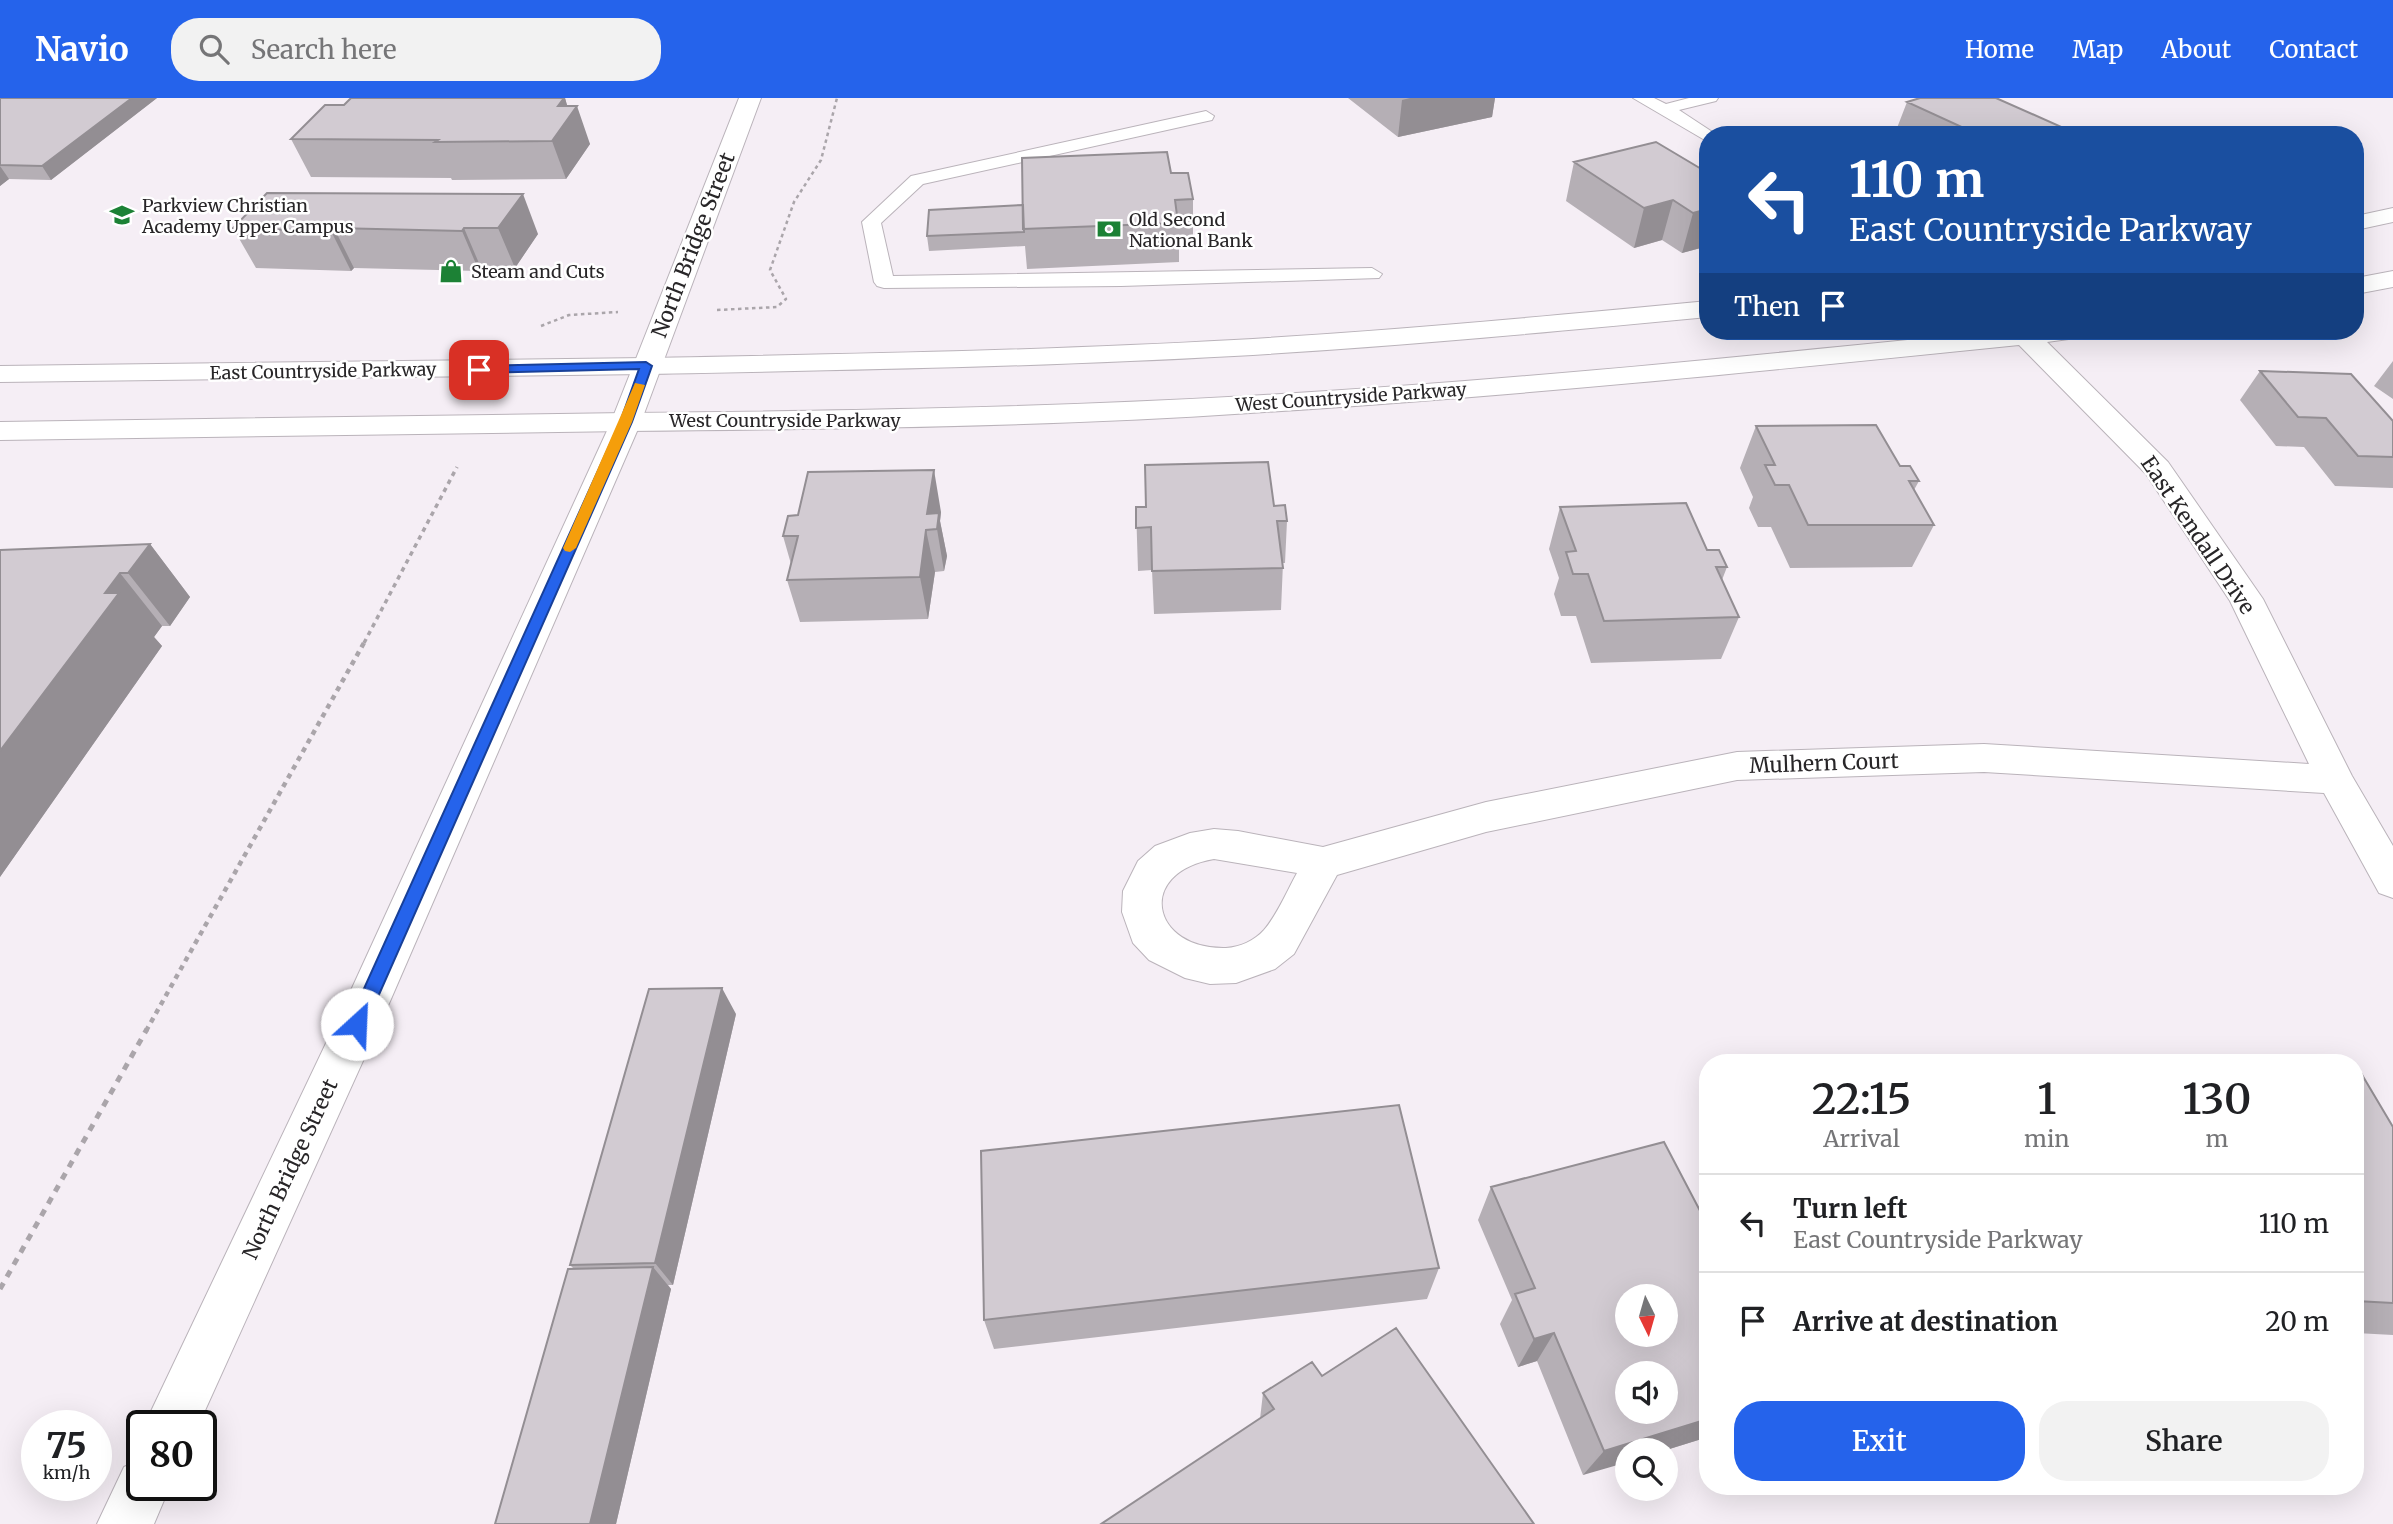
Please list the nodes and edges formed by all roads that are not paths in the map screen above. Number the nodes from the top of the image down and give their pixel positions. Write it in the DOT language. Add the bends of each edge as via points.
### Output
graph roads {
  1 [pos="750,98"];
  2 [pos="1641,98"];
  3 [pos="1710,98"];
  4 [pos="1664,109"];
  5 [pos="1206,116"];
  6 [pos="1699,129"];
  7 [pos="2393,215"];
  8 [pos="2364,221"];
  9 [pos="1372,274"];
  10 [pos="2393,279"];
  11 [pos="2364,284"];
  12 [pos="1699,310"];
  13 [pos="1968,340"];
  14 [pos="2030,340"];
  15 [pos="646,366"];
  16 [pos="0,374"];
  17 [pos="626,422"];
  18 [pos="0,431"];
  19 [pos="2335,780"];
  20 [pos="1323,863"];
  21 [pos="2393,882"];
  22 [pos="178,1410"];
  23 [pos="136,1501"];
  24 [pos="125,1524"];
  1 -- 15 [label="main road, North Bridge Street"];
  2 -- 4 [label="lane"];
  3 -- 4 [label="lane"];
  4 -- 6 [label="lane"];
  5 -- 9 [label="lane" via="917,180 871,222 884,282"];
  7 -- 8 [label="main road"];
  10 -- 11 [label="main road"];
  12 -- 15 [label="main road" via="1236,348"];
  13 -- 17 [label="main road, West Countryside Parkway" via="1654,374 1249,405 945,419"];
  14 -- 19 [label="main road, East Kendall Drive" via="2157,468 2246,599"];
  15 -- 16 [label="main road, East Countryside Parkway"];
  15 -- 17 [label="main road, North Bridge Street"];
  17 -- 18 [label="main road"];
  17 -- 22 [label="main road, North Bridge Street" via="369,999"];
  19 -- 20 [label="main road, Mulhern Court" via="1984,758 1737,766 1486,817"];
  19 -- 21 [label="main road, East Kendall Drive"];
  23 -- 24 [label="main road"];
}
